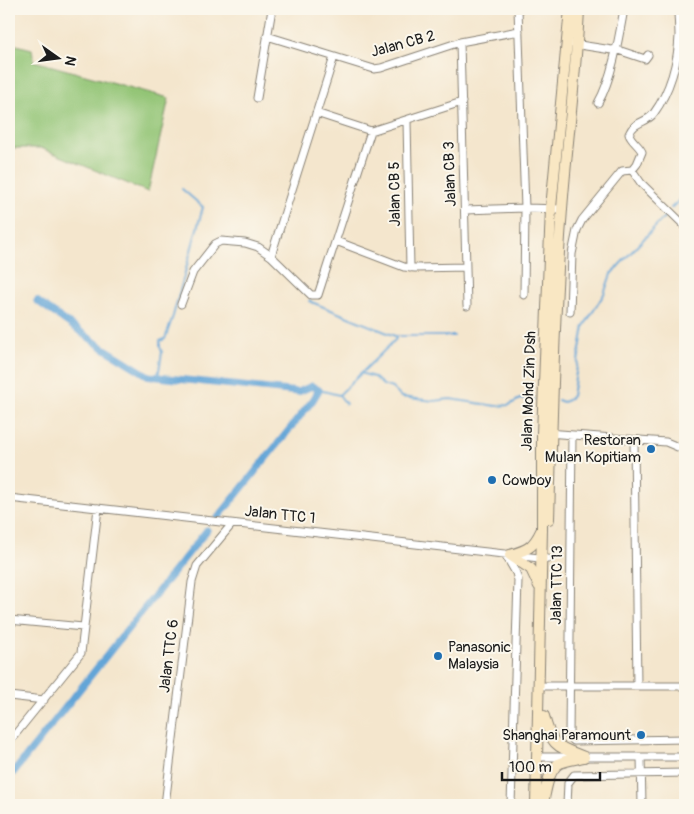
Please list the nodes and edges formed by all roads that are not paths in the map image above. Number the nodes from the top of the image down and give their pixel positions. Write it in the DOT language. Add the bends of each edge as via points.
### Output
graph roads {
  1 [pos="272,9"];
  2 [pos="518,9"];
  3 [pos="570,9"];
  4 [pos="579,9"];
  5 [pos="624,9"];
  6 [pos="678,9"];
  7 [pos="519,31"];
  8 [pos="267,36"];
  9 [pos="460,42"];
  10 [pos="572,44"];
  11 [pos="615,49"];
  12 [pos="648,55"];
  13 [pos="334,57"];
  14 [pos="257,98"];
  15 [pos="462,102"];
  16 [pos="598,103"];
  17 [pos="316,113"];
  18 [pos="407,121"];
  19 [pos="371,131"];
  20 [pos="632,170"];
  21 [pos="525,208"];
  22 [pos="556,209"];
  23 [pos="465,210"];
  24 [pos="685,226"];
  25 [pos="336,241"];
  26 [pos="271,256"];
  27 [pos="410,268"];
  28 [pos="466,268"];
  29 [pos="524,295"];
  30 [pos="181,304"];
  31 [pos="467,306"];
  32 [pos="570,312"];
  33 [pos="547,433"];
  34 [pos="572,434"];
  35 [pos="634,440"];
  36 [pos="685,450"];
  37 [pos="9,498"];
  38 [pos="98,508"];
  39 [pos="232,524"];
  40 [pos="542,529"];
  41 [pos="508,555"];
  42 [pos="545,559"];
  43 [pos="541,590"];
  44 [pos="9,620"];
  45 [pos="83,627"];
  46 [pos="545,686"];
  47 [pos="569,686"];
  48 [pos="637,686"];
  49 [pos="685,686"];
  50 [pos="9,696"];
  51 [pos="44,700"];
  52 [pos="544,716"];
  53 [pos="685,739"];
  54 [pos="9,742"];
  55 [pos="540,757"];
  56 [pos="584,757"];
  57 [pos="641,757"];
  58 [pos="685,757"];
  59 [pos="685,773"];
  60 [pos="642,774"];
  61 [pos="540,804"];
  62 [pos="166,805"];
  63 [pos="511,805"];
  64 [pos="567,805"];
  65 [pos="642,805"];
  1 -- 8 [label="street"];
  2 -- 7 [label="street"];
  3 -- 10 [label="main road, Jalan Mohd Zin Dsh"];
  4 -- 10 [label="main road, Jalan Mohd Zin Dsh"];
  5 -- 11 [label="street"];
  6 -- 20 [label="street" via="675,69 652,116 636,123 629,134 642,152"];
  7 -- 9 [label="street, Jalan CB 2"];
  7 -- 21 [label="street"];
  8 -- 13 [label="street, Jalan CB 2"];
  8 -- 14 [label="street"];
  9 -- 13 [label="street, Jalan CB 2" via="381,68 368,68"];
  9 -- 15 [label="street, Jalan CB 3"];
  10 -- 11 [label="street"];
  10 -- 22 [label="main road, Jalan Mohd Zin Dsh"];
  11 -- 12 [label="street" via="645,59"];
  11 -- 16 [label="street" via="605,91"];
  13 -- 17 [label="street"];
  15 -- 18 [label="street"];
  15 -- 23 [label="street, Jalan CB 3"];
  17 -- 19 [label="street"];
  17 -- 26 [label="street"];
  18 -- 19 [label="street"];
  18 -- 27 [label="street, Jalan CB 5"];
  19 -- 25 [label="street"];
  20 -- 24 [label="street" via="634,176"];
  20 -- 32 [label="street" via="622,171 616,176 576,230"];
  21 -- 22 [label="street"];
  21 -- 23 [label="street"];
  21 -- 29 [label="street"];
  22 -- 33 [label="main road, Jalan Mohd Zin Dsh" via="552,382"];
  23 -- 28 [label="street, Jalan CB 3"];
  25 -- 26 [label="street" via="318,295 312,295"];
  25 -- 27 [label="street"];
  26 -- 30 [label="street" via="245,242 218,242 193,272"];
  27 -- 28 [label="street"];
  28 -- 31 [label="street, Jalan CB 3"];
  33 -- 34 [label="street"];
  33 -- 40 [label="main road, Jalan Mohd Zin Dsh"];
  33 -- 42 [label="main road, Jalan Mohd Zin Dsh"];
  34 -- 35 [label="street"];
  34 -- 47 [label="street, Jalan TTC 13"];
  35 -- 36 [label="street" via="666,442"];
  35 -- 48 [label="street"];
  37 -- 38 [label="street, Jalan TTC 1"];
  38 -- 39 [label="street, Jalan TTC 1"];
  38 -- 45 [label="street"];
  39 -- 41 [label="street, Jalan TTC 1"];
  39 -- 62 [label="street, Jalan TTC 6" via="197,566 192,582"];
  40 -- 41 [label="main road" via="530,548"];
  40 -- 42 [label="main road, Jalan Mohd Zin Dsh"];
  41 -- 42 [label="street, Jalan TTC 1"];
  41 -- 43 [label="main road" via="531,569"];
  41 -- 63 [label="street" via="506,560 518,580"];
  42 -- 43 [label="main road, Jalan Mohd Zin Dsh"];
  42 -- 46 [label="main road, Jalan Mohd Zin Dsh"];
  43 -- 55 [label="main road, Jalan Mohd Zin Dsh"];
  44 -- 45 [label="street"];
  45 -- 51 [label="street" via="80,654"];
  46 -- 47 [label="street"];
  46 -- 52 [label="main road, Jalan Mohd Zin Dsh"];
  47 -- 48 [label="street"];
  47 -- 53 [label="street, Jalan TTC 13" via="569,736 574,741"];
  48 -- 49 [label="street"];
  50 -- 51 [label="street"];
  51 -- 54 [label="street"];
  52 -- 55 [label="main road, Jalan Mohd Zin Dsh"];
  52 -- 56 [label="main road" via="554,743"];
  55 -- 56 [label="street"];
  55 -- 61 [label="main road, Jalan Mohd Zin Dsh"];
  56 -- 57 [label="street"];
  56 -- 61 [label="main road" via="555,768"];
  57 -- 58 [label="street"];
  57 -- 60 [label="street"];
  59 -- 60 [label="street"];
  60 -- 64 [label="street" via="574,775 568,782"];
  60 -- 65 [label="street"];
}
